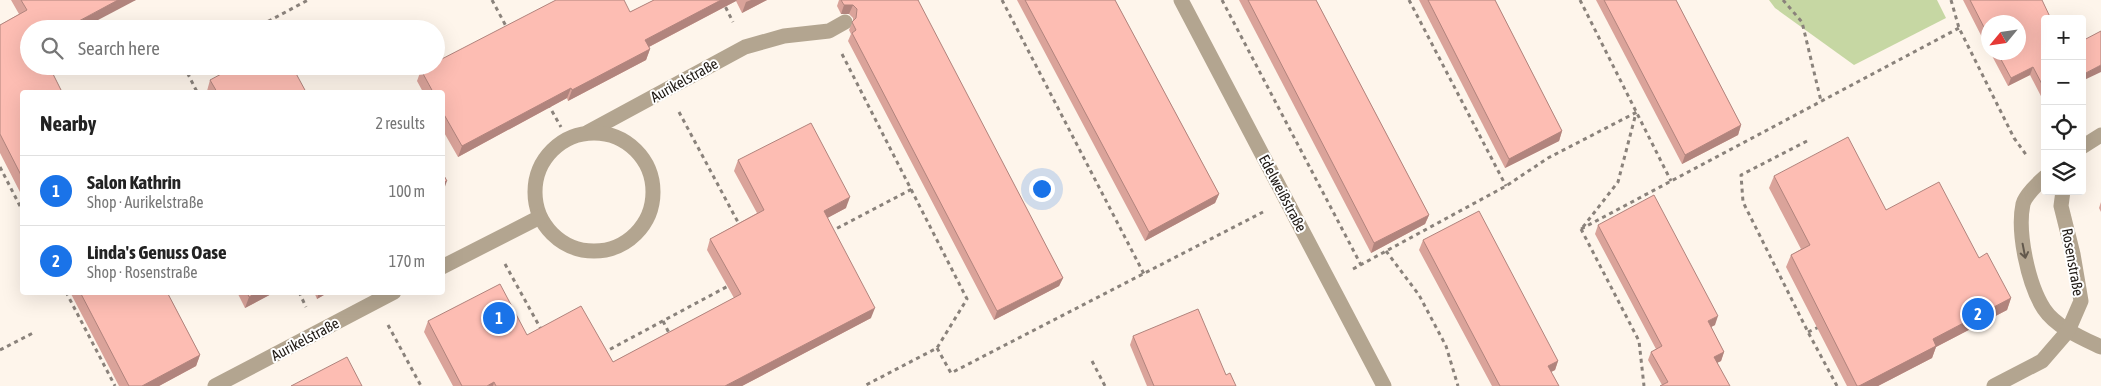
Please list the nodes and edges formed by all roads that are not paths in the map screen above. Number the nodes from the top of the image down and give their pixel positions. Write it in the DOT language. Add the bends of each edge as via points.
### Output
graph roads {
  1 [pos="1182,0"];
  2 [pos="845,22"];
  3 [pos="588,132"];
  4 [pos="2101,135"];
  5 [pos="2086,144"];
  6 [pos="2041,182"];
  7 [pos="2062,195"];
  8 [pos="540,217"];
  9 [pos="445,265"];
  10 [pos="388,295"];
  11 [pos="2068,331"];
  12 [pos="2101,347"];
  13 [pos="215,386"];
  14 [pos="1384,386"];
  15 [pos="1994,386"];
  1 -- 14 [label="street, Edelweißstraße"];
  2 -- 3 [label="street, Aurikelstraße" via="830,31 784,36 745,47"];
  3 -- 8 [label="street, Aurikelstraße" via="567,138 552,149 541,164 535,181"];
  3 -- 8 [label="street, Aurikelstraße" via="607,134 626,142 641,155 650,173 654,192 650,212 640,230 625,243 606,250 586,251 567,245 551,234"];
  4 -- 5 [label="street"];
  6 -- 11 [label="street, one-way" via="2023,202 2022,240 2029,273 2044,309"];
  7 -- 11 [label="street, Rosenstraße" via="2061,206 2081,301"];
  8 -- 9 [label="street"];
  10 -- 13 [label="street, Aurikelstraße"];
  11 -- 12 [label="street"];
  11 -- 15 [label="street, Rosenstraße" via="2042,361"];
}
